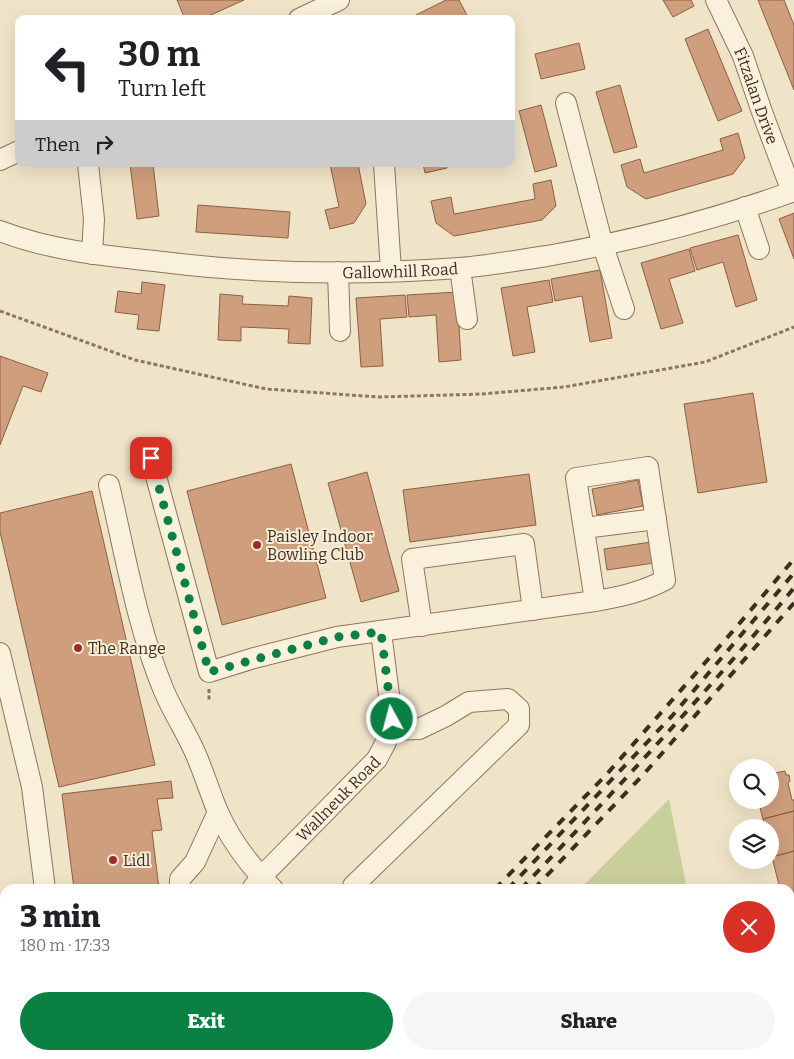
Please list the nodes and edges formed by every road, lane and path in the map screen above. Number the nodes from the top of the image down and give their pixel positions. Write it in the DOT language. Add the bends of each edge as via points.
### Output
graph roads {
  1 [pos="716,0"];
  2 [pos="338,7"];
  3 [pos="312,15"];
  4 [pos="566,103"];
  5 [pos="15,153"];
  6 [pos="0,160"];
  7 [pos="88,167"];
  8 [pos="384,167"];
  9 [pos="793,191"];
  10 [pos="746,207"];
  11 [pos="0,231"];
  12 [pos="603,246"];
  13 [pos="759,249"];
  14 [pos="92,254"];
  15 [pos="460,268"];
  16 [pos="391,271"];
  17 [pos="338,272"];
  18 [pos="624,309"];
  19 [pos="0,311"];
  20 [pos="467,319"];
  21 [pos="794,327"];
  22 [pos="340,331"];
  23 [pos="151,458"];
  24 [pos="110,485"];
  25 [pos="656,519"];
  26 [pos="584,528"];
  27 [pos="595,602"];
  28 [pos="534,610"];
  29 [pos="422,626"];
  30 [pos="381,632"];
  31 [pos="0,653"];
  32 [pos="389,730"];
  33 [pos="218,812"];
  34 [pos="44,884"];
  35 [pos="180,884"];
  36 [pos="261,884"];
  37 [pos="263,884"];
  38 [pos="355,884"];
  1 -- 9 [label="street, Fitzalan Drive" via="743,56"];
  2 -- 3 [label="street"];
  4 -- 12 [label="street"];
  5 -- 6 [label="street"];
  7 -- 14 [label="street" via="94,219"];
  8 -- 16 [label="street"];
  9 -- 10 [label="street, Gallowhill Road"];
  10 -- 12 [label="street, Gallowhill Road"];
  10 -- 13 [label="street"];
  11 -- 14 [label="street, Gallowhill Road"];
  12 -- 15 [label="street, Gallowhill Road"];
  12 -- 18 [label="street"];
  14 -- 17 [label="street, Gallowhill Road" via="205,267"];
  15 -- 16 [label="street, Gallowhill Road"];
  15 -- 20 [label="street"];
  16 -- 17 [label="street, Gallowhill Road"];
  17 -- 22 [label="street"];
  19 -- 21 [label="path" via="135,360 266,389 378,397 482,394 564,387 705,362"];
  23 -- 30 [label="street" via="209,672 337,637"];
  24 -- 33 [label="street" via="150,652"];
  25 -- 26 [label="street"];
  25 -- 26 [label="street" via="648,467 576,478"];
  25 -- 27 [label="street" via="665,580 630,595"];
  26 -- 27 [label="street"];
  27 -- 28 [label="street"];
  28 -- 29 [label="street"];
  28 -- 29 [label="street" via="524,544 412,559"];
  29 -- 30 [label="street"];
  30 -- 32 [label="street, Wallneuk Road" via="392,719"];
  31 -- 34 [label="street" via="32,787"];
  32 -- 37 [label="street, Wallneuk Road" via="377,759"];
  32 -- 38 [label="street" via="419,729 470,702 508,699 519,709 519,725"];
  33 -- 35 [label="street" via="195,862 180,879"];
  33 -- 36 [label="street"];
}
